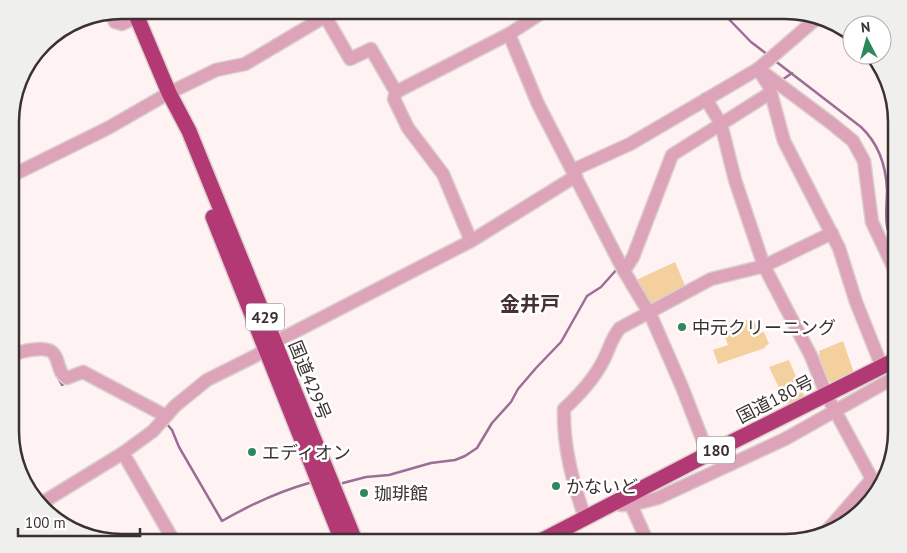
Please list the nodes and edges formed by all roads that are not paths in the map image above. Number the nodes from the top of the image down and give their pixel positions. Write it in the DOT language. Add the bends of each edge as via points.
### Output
graph roads {
  1 [pos="128,19"];
  2 [pos="138,19"];
  3 [pos="321,19"];
  4 [pos="333,19"];
  5 [pos="529,19"];
  6 [pos="114,20"];
  7 [pos="812,22"];
  8 [pos="509,34"];
  9 [pos="759,68"];
  10 [pos="396,92"];
  11 [pos="770,92"];
  12 [pos="169,93"];
  13 [pos="706,99"];
  14 [pos="720,122"];
  15 [pos="19,172"];
  16 [pos="574,173"];
  17 [pos="832,233"];
  18 [pos="472,241"];
  19 [pos="888,256"];
  20 [pos="764,266"];
  21 [pos="622,267"];
  22 [pos="647,312"];
  23 [pos="271,345"];
  24 [pos="19,352"];
  25 [pos="888,364"];
  26 [pos="882,367"];
  27 [pos="888,381"];
  28 [pos="826,394"];
  29 [pos="834,410"];
  30 [pos="164,419"];
  31 [pos="123,453"];
  32 [pos="708,454"];
  33 [pos="874,484"];
  34 [pos="868,493"];
  35 [pos="46,500"];
  36 [pos="624,503"];
  37 [pos="842,517"];
  38 [pos="585,518"];
  39 [pos="171,534"];
  40 [pos="340,534"];
  41 [pos="352,534"];
  42 [pos="554,534"];
  43 [pos="643,534"];
  1 -- 6 [label="street" via="122,24"];
  2 -- 12 [label="highway, 国道429号 / 429"];
  3 -- 12 [label="street" via="245,64 216,70"];
  4 -- 10 [label="street" via="350,60 372,49"];
  5 -- 8 [label="street"];
  7 -- 9 [label="street"];
  8 -- 10 [label="street"];
  8 -- 16 [label="street" via="538,104"];
  9 -- 11 [label="street"];
  9 -- 13 [label="street"];
  9 -- 19 [label="street" via="853,141 864,161 872,222"];
  10 -- 18 [label="street" via="394,99 408,128 443,174"];
  11 -- 14 [label="street"];
  11 -- 17 [label="street" via="784,140"];
  12 -- 15 [label="street" via="108,128"];
  12 -- 23 [label="highway, 国道429号 / 429" via="188,130"];
  13 -- 14 [label="street"];
  13 -- 16 [label="street"];
  14 -- 20 [label="street" via="734,180"];
  14 -- 21 [label="street" via="670,158 633,257"];
  16 -- 18 [label="street"];
  16 -- 21 [label="street"];
  17 -- 20 [label="street"];
  17 -- 26 [label="street"];
  18 -- 23 [label="street"];
  20 -- 22 [label="street" via="711,279"];
  20 -- 28 [label="street" via="811,356"];
  21 -- 22 [label="street"];
  22 -- 32 [label="street" via="672,363"];
  22 -- 38 [label="street" via="620,328 602,364 564,409 566,449"];
  23 -- 30 [label="street" via="207,380"];
  23 -- 40 [label="highway, 国道429号 / 429"];
  23 -- 41 [label="highway, 国道429号 / 429"];
  24 -- 30 [label="street" via="28,349 50,350 62,375 67,378 83,372"];
  25 -- 26 [label="highway, 国道180号 / 180"];
  26 -- 28 [label="highway, 国道180号 / 180"];
  27 -- 29 [label="street"];
  28 -- 29 [label="street"];
  28 -- 32 [label="highway, 国道180号 / 180"];
  29 -- 33 [label="street"];
  29 -- 36 [label="street" via="785,438 658,498"];
  30 -- 31 [label="street"];
  31 -- 35 [label="street"];
  31 -- 39 [label="street"];
  32 -- 36 [label="highway, 国道180号 / 180"];
  34 -- 37 [label="street"];
  36 -- 38 [label="highway, 国道180号 / 180"];
  36 -- 43 [label="street"];
  38 -- 42 [label="highway, 国道180号 / 180"];
}
